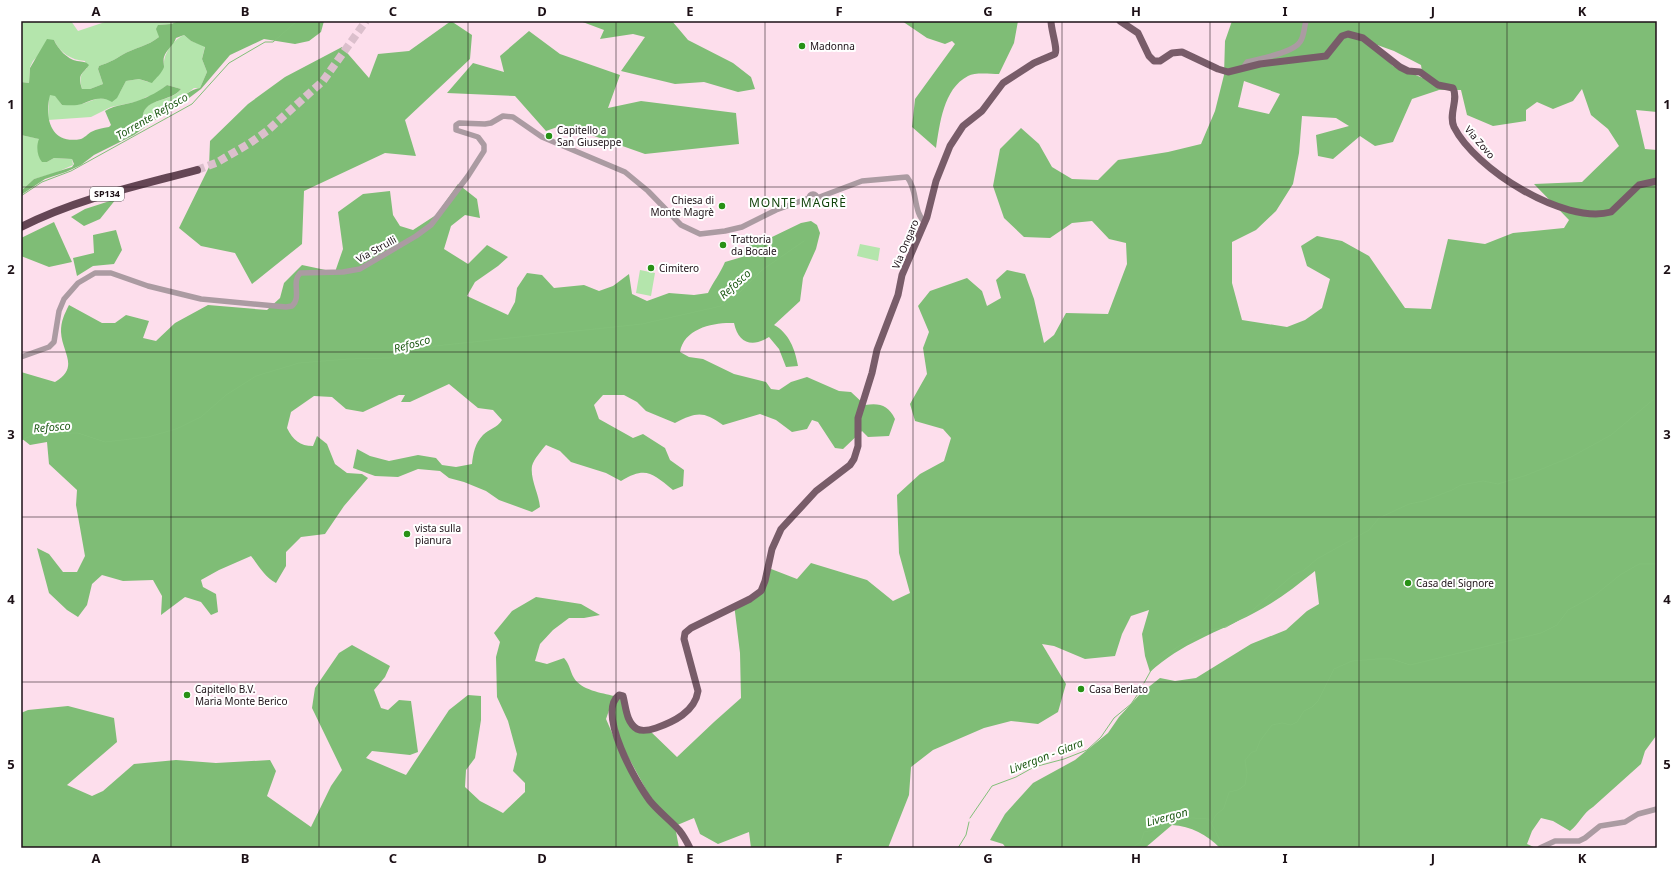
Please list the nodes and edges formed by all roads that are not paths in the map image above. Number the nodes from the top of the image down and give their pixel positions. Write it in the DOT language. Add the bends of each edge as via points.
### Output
graph roads {
  1 [pos="1051,21"];
  2 [pos="1120,21"];
  3 [pos="1306,21"];
  4 [pos="1242,69"];
  5 [pos="197,170"];
  6 [pos="1657,181"];
  7 [pos="925,222"];
  8 [pos="21,227"];
  9 [pos="21,357"];
  10 [pos="1657,809"];
  11 [pos="690,848"];
  12 [pos="1540,848"];
  1 -- 7 [label="main road, Via Ongaro" via="1057,52 1003,83 982,111 963,126 950,146 936,181"];
  2 -- 4 [label="main road" via="1138,33 1154,61 1160,61 1172,53 1182,52 1224,72"];
  3 -- 4 [label="street" via="1298,45 1247,62"];
  4 -- 6 [label="main road, Via Zovo" via="1260,64 1326,56 1342,36 1348,34 1363,38 1400,68 1420,72 1438,85 1453,88 1451,117 1454,126 1482,161 1506,180 1563,210 1611,212 1639,185"];
  5 -- 8 [label="highway, SP134" via="89,199"];
  7 -- 9 [label="street, Via Strulli" via="920,218 914,189 907,178 862,181 817,198 813,202 809,198 776,210 742,227 705,234 693,232 681,225 625,172 542,137 509,116 502,116 488,124 459,123 455,127 457,131 478,137 484,145 484,151 437,219 421,233 360,269 300,273 296,280 297,299 292,306 201,299 148,286 111,272 95,273 78,283 64,299 59,311 54,342 49,347"];
  7 -- 11 [label="main road, Via Ongaro" via="902,275 898,295 876,350 872,373 858,418 858,446 854,459 850,465 816,491 781,529 774,542 766,581 761,591 685,633 684,639 698,691 693,704 680,717 664,725 641,730 628,718 623,696 616,697 612,708 614,731 646,795 680,831"];
  10 -- 12 [label="street" via="1638,814 1625,822 1600,826 1585,838 1555,841"];
}
